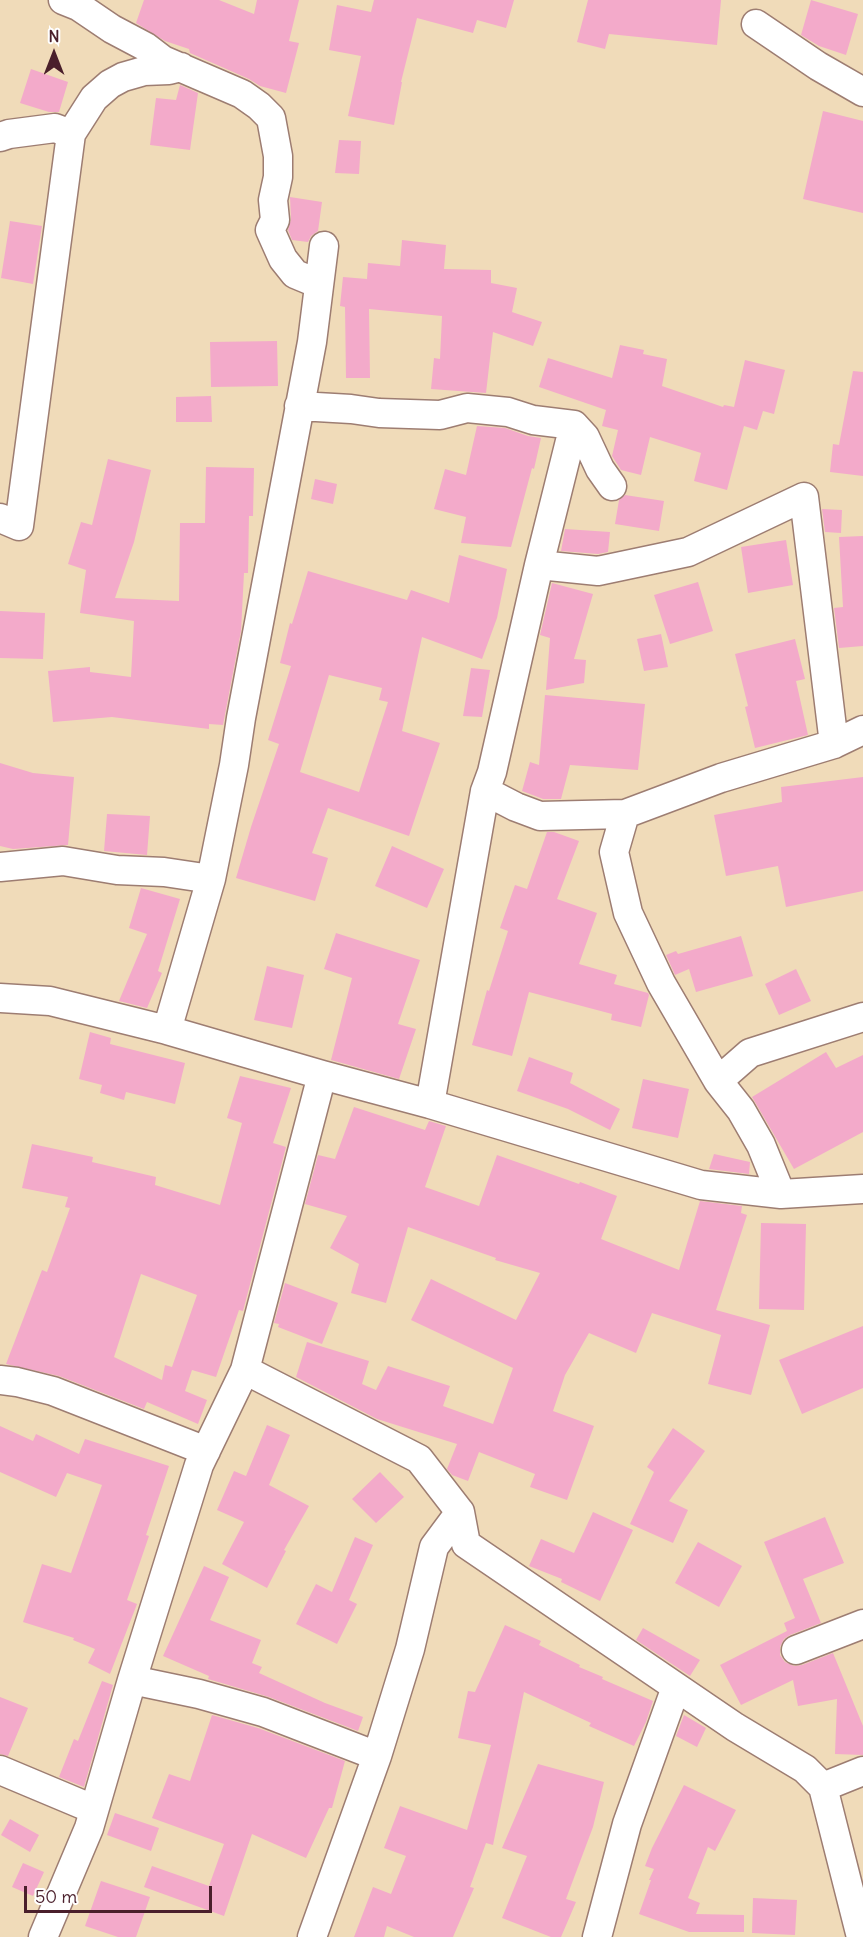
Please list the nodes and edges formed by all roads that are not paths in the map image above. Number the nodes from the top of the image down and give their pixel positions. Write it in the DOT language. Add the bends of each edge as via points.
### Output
graph roads {
  1 [pos="63,0"];
  2 [pos="756,24"];
  3 [pos="181,67"];
  4 [pos="863,92"];
  5 [pos="71,134"];
  6 [pos="0,137"];
  7 [pos="324,246"];
  8 [pos="319,284"];
  9 [pos="299,406"];
  10 [pos="574,425"];
  11 [pos="612,486"];
  12 [pos="0,518"];
  13 [pos="539,566"];
  14 [pos="863,730"];
  15 [pos="834,744"];
  16 [pos="485,791"];
  17 [pos="625,814"];
  18 [pos="0,867"];
  19 [pos="211,879"];
  20 [pos="0,998"];
  21 [pos="863,1017"];
  22 [pos="167,1030"];
  23 [pos="321,1075"];
  24 [pos="718,1081"];
  25 [pos="430,1104"];
  26 [pos="863,1189"];
  27 [pos="781,1194"];
  28 [pos="245,1370"];
  29 [pos="0,1380"];
  30 [pos="206,1451"];
  31 [pos="460,1512"];
  32 [pos="863,1624"];
  33 [pos="796,1650"];
  34 [pos="132,1680"];
  35 [pos="676,1687"];
  36 [pos="377,1756"];
  37 [pos="0,1770"];
  38 [pos="863,1771"];
  39 [pos="823,1787"];
  40 [pos="93,1809"];
  41 [pos="43,1937"];
  42 [pos="312,1937"];
  43 [pos="597,1937"];
  44 [pos="861,1937"];
  1 -- 3 [label="street"];
  2 -- 4 [label="street"];
  3 -- 5 [label="street" via="144,71 110,84 94,98"];
  3 -- 8 [label="street" via="242,94 271,118 278,177 273,200 275,220 270,230 282,259 295,274"];
  5 -- 6 [label="street" via="55,128"];
  5 -- 12 [label="street" via="19,526"];
  7 -- 8 [label="street"];
  8 -- 9 [label="street"];
  9 -- 10 [label="street" via="430,415 467,408"];
  9 -- 19 [label="street"];
  10 -- 11 [label="street"];
  10 -- 13 [label="street"];
  13 -- 15 [label="street" via="598,571 688,552 804,497"];
  13 -- 16 [label="street"];
  14 -- 15 [label="street"];
  15 -- 17 [label="street" via="721,778"];
  16 -- 17 [label="street" via="540,816"];
  16 -- 25 [label="street"];
  17 -- 24 [label="street" via="614,852 628,913 662,983"];
  18 -- 19 [label="street" via="63,861"];
  19 -- 22 [label="street"];
  20 -- 22 [label="street" via="51,1001"];
  21 -- 24 [label="street" via="750,1053"];
  22 -- 23 [label="street"];
  23 -- 25 [label="street"];
  23 -- 28 [label="street"];
  24 -- 27 [label="street" via="762,1145"];
  25 -- 27 [label="street" via="701,1185"];
  26 -- 27 [label="street"];
  28 -- 30 [label="street"];
  28 -- 31 [label="street" via="419,1459"];
  29 -- 30 [label="street" via="52,1391"];
  30 -- 34 [label="street"];
  31 -- 35 [label="street" via="466,1545"];
  31 -- 36 [label="street" via="434,1547 410,1649"];
  32 -- 33 [label="street"];
  34 -- 36 [label="street" via="263,1712"];
  34 -- 40 [label="street"];
  35 -- 39 [label="street" via="805,1769"];
  35 -- 43 [label="street" via="627,1824"];
  36 -- 42 [label="street"];
  37 -- 40 [label="street"];
  38 -- 39 [label="street"];
  39 -- 44 [label="street"];
  40 -- 41 [label="street" via="89,1828"];
}
